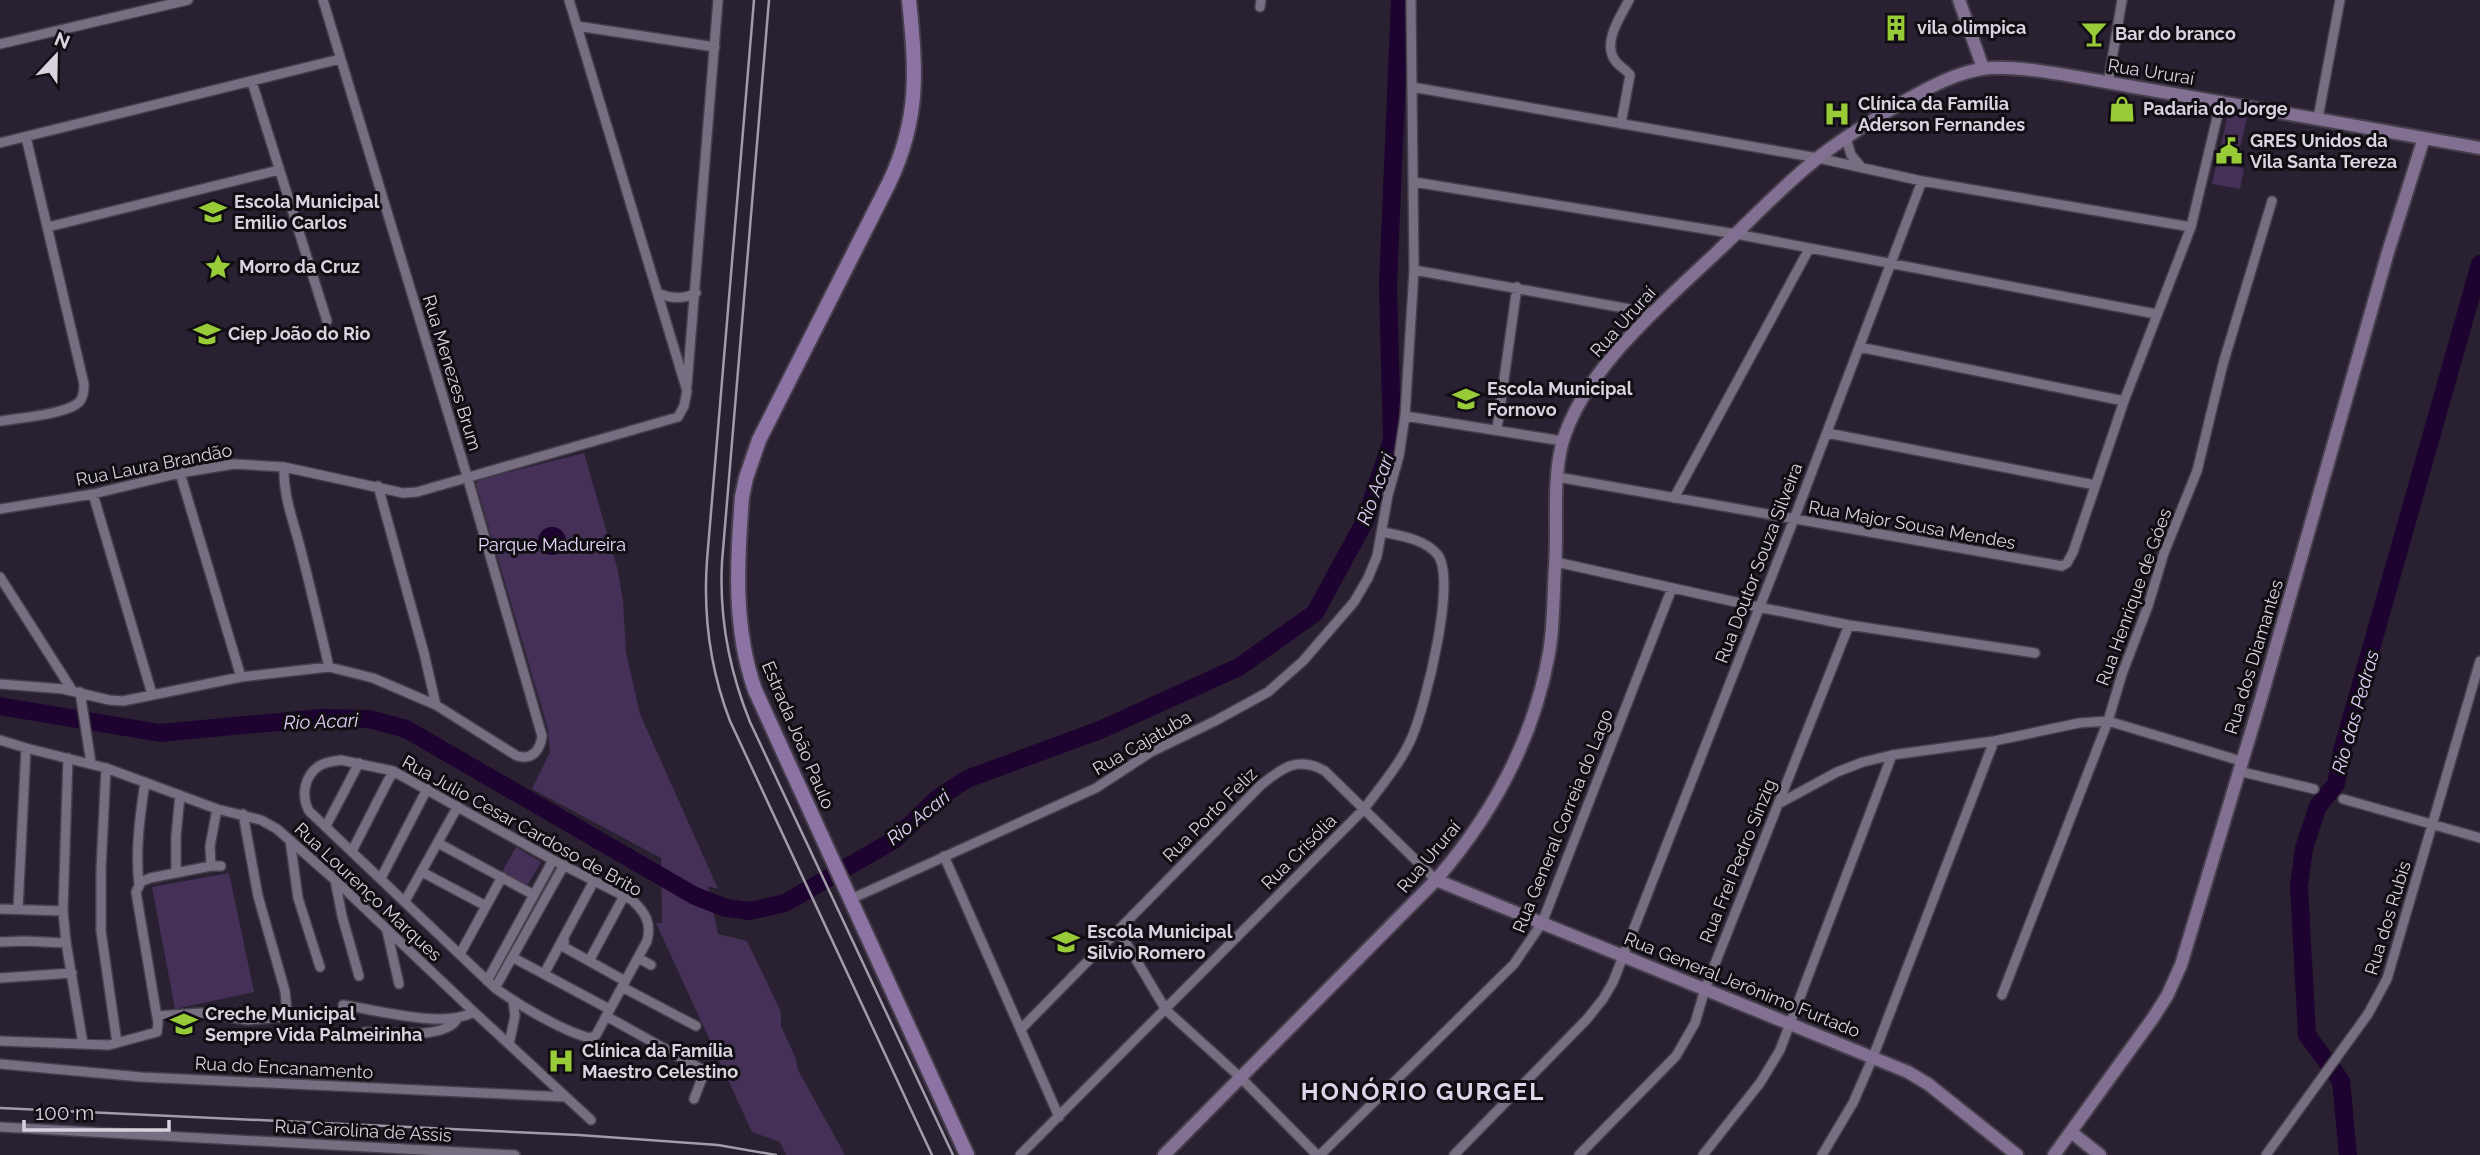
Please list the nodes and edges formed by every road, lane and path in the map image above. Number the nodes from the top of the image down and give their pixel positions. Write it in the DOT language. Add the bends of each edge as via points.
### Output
graph roads {
  1 [pos="187,0"];
  2 [pos="323,0"];
  3 [pos="569,0"];
  4 [pos="718,0"];
  5 [pos="909,0"];
  6 [pos="1411,0"];
  7 [pos="1629,0"];
  8 [pos="1959,0"];
  9 [pos="2122,0"];
  10 [pos="2340,0"];
  11 [pos="1966,6"];
  12 [pos="577,26"];
  13 [pos="0,44"];
  14 [pos="715,47"];
  15 [pos="340,59"];
  16 [pos="1983,68"];
  17 [pos="252,82"];
  18 [pos="2108,83"];
  19 [pos="1412,87"];
  20 [pos="2221,102"];
  21 [pos="2318,118"];
  22 [pos="1621,124"];
  23 [pos="26,137"];
  24 [pos="1846,138"];
  25 [pos="2424,138"];
  26 [pos="0,143"];
  27 [pos="2480,148"];
  28 [pos="1818,158"];
  29 [pos="1861,168"];
  30 [pos="279,170"];
  31 [pos="1922,181"];
  32 [pos="1414,182"];
  33 [pos="2272,201"];
  34 [pos="48,227"];
  35 [pos="2191,227"];
  36 [pos="1736,234"];
  37 [pos="1809,248"];
  38 [pos="1891,264"];
  39 [pos="1414,270"];
  40 [pos="1517,287"];
  41 [pos="658,293"];
  42 [pos="696,293"];
  43 [pos="1652,313"];
  44 [pos="2156,314"];
  45 [pos="327,321"];
  46 [pos="1859,347"];
  47 [pos="687,391"];
  48 [pos="2124,401"];
  49 [pos="0,416"];
  50 [pos="1405,416"];
  51 [pos="1,421"];
  52 [pos="0,427"];
  53 [pos="1497,429"];
  54 [pos="1827,433"];
  55 [pos="1563,441"];
  56 [pos="284,467"];
  57 [pos="180,473"];
  58 [pos="467,476"];
  59 [pos="1557,477"];
  60 [pos="2095,485"];
  61 [pos="378,486"];
  62 [pos="93,494"];
  63 [pos="1674,498"];
  64 [pos="0,509"];
  65 [pos="1794,519"];
  66 [pos="1383,532"];
  67 [pos="1556,562"];
  68 [pos="0,577"];
  69 [pos="1672,588"];
  70 [pos="1758,607"];
  71 [pos="1849,625"];
  72 [pos="2035,653"];
  73 [pos="2480,661"];
  74 [pos="329,667"];
  75 [pos="241,677"];
  76 [pos="0,684"];
  77 [pos="76,691"];
  78 [pos="152,694"];
  79 [pos="436,705"];
  80 [pos="2108,721"];
  81 [pos="0,740"];
  82 [pos="1994,741"];
  83 [pos="26,748"];
  84 [pos="1892,755"];
  85 [pos="68,758"];
  86 [pos="359,762"];
  87 [pos="91,763"];
  88 [pos="2240,766"];
  89 [pos="106,768"];
  90 [pos="393,771"];
  91 [pos="145,782"];
  92 [pos="427,789"];
  93 [pos="2314,789"];
  94 [pos="180,795"];
  95 [pos="2343,799"];
  96 [pos="1778,804"];
  97 [pos="458,807"];
  98 [pos="217,809"];
  99 [pos="1364,809"];
  100 [pos="243,814"];
  101 [pos="2433,824"];
  102 [pos="326,826"];
  103 [pos="2480,838"];
  104 [pos="290,840"];
  105 [pos="438,843"];
  106 [pos="352,851"];
  107 [pos="943,856"];
  108 [pos="553,860"];
  109 [pos="564,865"];
  110 [pos="211,866"];
  111 [pos="222,866"];
  112 [pos="176,872"];
  113 [pos="422,872"];
  114 [pos="502,877"];
  115 [pos="381,878"];
  116 [pos="335,880"];
  117 [pos="1436,880"];
  118 [pos="594,881"];
  119 [pos="139,886"];
  120 [pos="534,895"];
  121 [pos="849,895"];
  122 [pos="624,896"];
  123 [pos="405,901"];
  124 [pos="486,906"];
  125 [pos="0,909"];
  126 [pos="18,909"];
  127 [pos="63,911"];
  128 [pos="1542,923"];
  129 [pos="387,931"];
  130 [pos="1119,931"];
  131 [pos="564,940"];
  132 [pos="0,942"];
  133 [pos="66,943"];
  134 [pos="460,954"];
  135 [pos="1624,956"];
  136 [pos="512,957"];
  137 [pos="638,958"];
  138 [pos="589,961"];
  139 [pos="651,965"];
  140 [pos="320,967"];
  141 [pos="72,973"];
  142 [pos="544,974"];
  143 [pos="359,976"];
  144 [pos="0,978"];
  145 [pos="486,981"];
  146 [pos="399,984"];
  147 [pos="624,984"];
  148 [pos="495,988"];
  149 [pos="1704,989"];
  150 [pos="2002,995"];
  151 [pos="513,1001"];
  152 [pos="344,1005"];
  153 [pos="1166,1010"];
  154 [pos="474,1012"];
  155 [pos="608,1012"];
  156 [pos="157,1016"];
  157 [pos="457,1019"];
  158 [pos="1790,1023"];
  159 [pos="696,1026"];
  160 [pos="1021,1029"];
  161 [pos="365,1032"];
  162 [pos="0,1041"];
  163 [pos="117,1043"];
  164 [pos="83,1044"];
  165 [pos="509,1044"];
  166 [pos="1873,1057"];
  167 [pos="0,1064"];
  168 [pos="1241,1078"];
  169 [pos="566,1097"];
  170 [pos="694,1099"];
  171 [pos="1059,1117"];
  172 [pos="591,1119"];
  173 [pos="0,1127"];
  174 [pos="2071,1132"];
  175 [pos="515,1155"];
  176 [pos="967,1155"];
  177 [pos="1020,1155"];
  178 [pos="1164,1155"];
  179 [pos="1319,1155"];
  180 [pos="1454,1155"];
  181 [pos="1579,1155"];
  182 [pos="1703,1155"];
  183 [pos="1822,1155"];
  184 [pos="2017,1155"];
  185 [pos="2054,1155"];
  186 [pos="2101,1155"];
  187 [pos="2266,1155"];
  1 -- 13 [label="street"];
  2 -- 15 [label="street, Rua Menezes Brum"];
  3 -- 12 [label="street"];
  4 -- 14 [label="street"];
  5 -- 121 [label="main road, Estrada João Paulo" via="915,88 907,140 774,407 742,497 739,611 746,663"];
  6 -- 19 [label="street, Rua Cajatuba"];
  7 -- 22 [label="street" via="1611,45 1613,57 1630,75"];
  8 -- 11 [label="street"];
  9 -- 18 [label="street"];
  10 -- 21 [label="street"];
  11 -- 16 [label="street"];
  12 -- 14 [label="street"];
  12 -- 41 [label="street"];
  14 -- 42 [label="street"];
  15 -- 17 [label="street"];
  15 -- 58 [label="street, Rua Menezes Brum"];
  16 -- 18 [label="street, Rua Ururaí"];
  16 -- 24 [label="street, Rua Ururaí" via="1936,84"];
  17 -- 23 [label="street"];
  17 -- 30 [label="street"];
  18 -- 20 [label="street, Rua Ururaí"];
  19 -- 22 [label="street"];
  19 -- 32 [label="street, Rua Cajatuba"];
  20 -- 21 [label="street, Rua Ururaí"];
  20 -- 35 [label="street"];
  21 -- 25 [label="street, Rua Ururaí"];
  22 -- 28 [label="street"];
  23 -- 26 [label="street"];
  23 -- 34 [label="street"];
  24 -- 28 [label="street, Rua Ururaí"];
  24 -- 29 [label="street"];
  25 -- 27 [label="street, Rua Ururaí"];
  25 -- 88 [label="street, Rua dos Diamantes"];
  28 -- 29 [label="street"];
  28 -- 36 [label="street, Rua Ururaí"];
  29 -- 31 [label="street"];
  30 -- 34 [label="street"];
  30 -- 45 [label="street"];
  31 -- 35 [label="street"];
  31 -- 38 [label="street, Rua Doutor Souza Silveira"];
  32 -- 36 [label="street"];
  32 -- 39 [label="street, Rua Cajatuba"];
  33 -- 80 [label="street, Rua Henrique de Góes" via="2222,364 2197,471 2164,553"];
  34 -- 51 [label="street" via="83,393 80,401 63,410"];
  35 -- 44 [label="street"];
  36 -- 37 [label="street"];
  36 -- 43 [label="street, Rua Ururaí"];
  37 -- 38 [label="street"];
  37 -- 63 [label="street"];
  38 -- 44 [label="street"];
  38 -- 46 [label="street, Rua Doutor Souza Silveira"];
  39 -- 40 [label="street"];
  39 -- 50 [label="street, Rua Cajatuba"];
  40 -- 43 [label="street"];
  40 -- 53 [label="street"];
  41 -- 42 [label="street" via="683,298"];
  41 -- 47 [label="street"];
  42 -- 47 [label="street"];
  43 -- 55 [label="street, Rua Ururaí" via="1583,398"];
  44 -- 48 [label="street"];
  46 -- 48 [label="street"];
  46 -- 54 [label="street, Rua Doutor Souza Silveira"];
  47 -- 58 [label="street, Rua Laura Brandão" via="678,417"];
  48 -- 60 [label="street"];
  49 -- 51 [label="street"];
  50 -- 53 [label="street"];
  50 -- 66 [label="street, Rua Cajatuba"];
  51 -- 52 [label="street"];
  53 -- 55 [label="street"];
  54 -- 60 [label="street"];
  54 -- 65 [label="street, Rua Doutor Souza Silveira"];
  55 -- 59 [label="street, Rua Ururaí"];
  56 -- 57 [label="street, Rua Laura Brandão" via="234,464"];
  56 -- 61 [label="street, Rua Laura Brandão"];
  56 -- 74 [label="street" via="286,499"];
  57 -- 62 [label="street, Rua Laura Brandão"];
  57 -- 75 [label="street"];
  58 -- 61 [label="street, Rua Laura Brandão" via="417,492"];
  58 -- 79 [label="street, Rua Menezes Brum" via="542,736 541,746 527,757 517,756"];
  59 -- 63 [label="street, Rua Major Sousa Mendes"];
  59 -- 67 [label="street, Rua Ururaí"];
  60 -- 65 [label="street, Rua Major Sousa Mendes" via="2071,557 2062,566"];
  61 -- 79 [label="street"];
  62 -- 64 [label="street, Rua Laura Brandão"];
  62 -- 78 [label="street"];
  63 -- 65 [label="street, Rua Major Sousa Mendes"];
  65 -- 70 [label="street, Rua Doutor Souza Silveira"];
  66 -- 99 [label="street, Rua Crisólia" via="1417,540 1438,555 1444,575 1443,604 1412,738"];
  66 -- 107 [label="street, Rua Cajatuba" via="1368,578 1354,602 1303,662 1268,692 1151,752 1096,788"];
  67 -- 69 [label="street"];
  67 -- 117 [label="street, Rua Ururaí" via="1549,653 1520,750 1490,808"];
  68 -- 77 [label="street"];
  69 -- 70 [label="street"];
  69 -- 128 [label="street, Rua General Correia do Lago"];
  70 -- 71 [label="street"];
  70 -- 135 [label="street, Rua Doutor Souza Silveira"];
  71 -- 72 [label="street"];
  71 -- 96 [label="street, Rua Frei Pedro Sinzig"];
  73 -- 101 [label="street, Rua dos Rubis"];
  74 -- 75 [label="street"];
  74 -- 79 [label="street" via="373,678"];
  75 -- 78 [label="street"];
  76 -- 77 [label="street"];
  77 -- 78 [label="street" via="123,701"];
  77 -- 87 [label="street"];
  80 -- 82 [label="street"];
  80 -- 88 [label="street"];
  80 -- 150 [label="street, Rua Henrique de Góes"];
  81 -- 83 [label="street, Rua Lourenço Marques"];
  82 -- 84 [label="street"];
  82 -- 166 [label="street"];
  83 -- 85 [label="street, Rua Lourenço Marques"];
  83 -- 126 [label="street"];
  84 -- 96 [label="street" via="1837,772"];
  84 -- 158 [label="street"];
  85 -- 87 [label="street, Rua Lourenço Marques"];
  85 -- 127 [label="street"];
  86 -- 90 [label="street, Rua Julio Cesar Cardoso de Brito"];
  86 -- 102 [label="street"];
  86 -- 102 [label="street, Rua Julio Cesar Cardoso de Brito" via="328,762 318,766 307,782 304,802"];
  87 -- 89 [label="street, Rua Lourenço Marques"];
  88 -- 93 [label="street"];
  88 -- 174 [label="street, Rua dos Diamantes" via="2174,983"];
  89 -- 91 [label="street, Rua Lourenço Marques"];
  89 -- 163 [label="street" via="101,931"];
  90 -- 92 [label="street, Rua Julio Cesar Cardoso de Brito"];
  90 -- 106 [label="street"];
  91 -- 94 [label="street, Rua Lourenço Marques"];
  91 -- 119 [label="street" via="138,834"];
  92 -- 97 [label="street, Rua Julio Cesar Cardoso de Brito"];
  92 -- 115 [label="street"];
  94 -- 98 [label="street, Rua Lourenço Marques"];
  94 -- 112 [label="street"];
  95 -- 101 [label="street"];
  96 -- 149 [label="street, Rua Frei Pedro Sinzig"];
  97 -- 105 [label="street"];
  97 -- 108 [label="street, Rua Julio Cesar Cardoso de Brito"];
  98 -- 100 [label="street, Rua Lourenço Marques"];
  98 -- 110 [label="street"];
  99 -- 117 [label="street, Rua Porto Feliz"];
  99 -- 130 [label="street, Rua Porto Feliz" via="1325,771 1308,764 1289,766 1261,785"];
  99 -- 153 [label="street, Rua Crisólia"];
  100 -- 104 [label="street, Rua Lourenço Marques"];
  100 -- 156 [label="street" via="287,1012 282,1017 248,1020 201,1013"];
  101 -- 103 [label="street"];
  101 -- 187 [label="street, Rua dos Rubis" via="2378,998"];
  102 -- 106 [label="street, Rua Julio Cesar Cardoso de Brito"];
  104 -- 116 [label="street, Rua Lourenço Marques"];
  104 -- 140 [label="street" via="298,898"];
  105 -- 113 [label="street"];
  105 -- 114 [label="street"];
  106 -- 115 [label="street, Rua Julio Cesar Cardoso de Brito"];
  107 -- 121 [label="street, Rua Cajatuba"];
  107 -- 160 [label="street"];
  108 -- 109 [label="street, Rua Julio Cesar Cardoso de Brito"];
  108 -- 120 [label="street"];
  109 -- 118 [label="street, Rua Julio Cesar Cardoso de Brito"];
  109 -- 136 [label="street"];
  110 -- 111 [label="street"];
  110 -- 112 [label="street"];
  112 -- 119 [label="street" via="144,879"];
  113 -- 123 [label="street"];
  113 -- 124 [label="street"];
  114 -- 120 [label="street"];
  114 -- 124 [label="street"];
  115 -- 123 [label="street, Rua Julio Cesar Cardoso de Brito"];
  116 -- 129 [label="street, Rua Lourenço Marques"];
  116 -- 143 [label="street"];
  117 -- 128 [label="street, Rua General Jerônimo Furtado"];
  117 -- 168 [label="street, Rua Ururaí"];
  118 -- 122 [label="street, Rua Julio Cesar Cardoso de Brito"];
  118 -- 131 [label="street"];
  119 -- 156 [label="street" via="137,904"];
  120 -- 145 [label="street"];
  121 -- 176 [label="main road, Estrada João Paulo"];
  122 -- 137 [label="street, Rua Julio Cesar Cardoso de Brito" via="640,908 650,926"];
  122 -- 138 [label="street"];
  123 -- 134 [label="street, Rua Julio Cesar Cardoso de Brito"];
  124 -- 134 [label="street"];
  125 -- 126 [label="street"];
  126 -- 127 [label="street"];
  127 -- 133 [label="street"];
  128 -- 135 [label="street, Rua General Jerônimo Furtado"];
  128 -- 179 [label="street, Rua General Correia do Lago" via="1514,964"];
  129 -- 146 [label="street"];
  129 -- 154 [label="street, Rua Lourenço Marques"];
  130 -- 153 [label="street"];
  130 -- 160 [label="street, Rua Porto Feliz"];
  131 -- 138 [label="street" via="564,947"];
  131 -- 142 [label="street"];
  132 -- 133 [label="street"];
  133 -- 141 [label="street"];
  134 -- 145 [label="street, Rua Julio Cesar Cardoso de Brito"];
  135 -- 149 [label="street, Rua General Jerônimo Furtado"];
  135 -- 180 [label="street, Rua Doutor Souza Silveira" via="1604,999 1587,1019"];
  136 -- 142 [label="street"];
  136 -- 148 [label="street"];
  137 -- 139 [label="street"];
  137 -- 147 [label="street, Rua Julio Cesar Cardoso de Brito"];
  138 -- 147 [label="street"];
  141 -- 144 [label="street"];
  141 -- 164 [label="street"];
  142 -- 155 [label="street"];
  145 -- 148 [label="street, Rua Julio Cesar Cardoso de Brito"];
  147 -- 155 [label="street, Rua Julio Cesar Cardoso de Brito"];
  147 -- 159 [label="street"];
  148 -- 151 [label="street, Rua Julio Cesar Cardoso de Brito"];
  149 -- 158 [label="street, Rua General Jerônimo Furtado"];
  149 -- 181 [label="street, Rua Frei Pedro Sinzig" via="1695,1023 1676,1056"];
  151 -- 155 [label="street, Rua Julio Cesar Cardoso de Brito" via="590,1038"];
  151 -- 165 [label="street" via="515,1022"];
  152 -- 157 [label="street"];
  153 -- 168 [label="street"];
  153 -- 171 [label="street, Rua Crisólia"];
  154 -- 157 [label="street"];
  154 -- 165 [label="street, Rua Lourenço Marques"];
  155 -- 170 [label="street" via="703,1070"];
  156 -- 163 [label="street" via="157,1032"];
  157 -- 161 [label="street" via="439,1031"];
  158 -- 166 [label="street, Rua General Jerônimo Furtado"];
  158 -- 182 [label="street" via="1770,1069"];
  160 -- 171 [label="street"];
  162 -- 164 [label="street"];
  163 -- 164 [label="street"];
  165 -- 169 [label="street, Rua Lourenço Marques"];
  166 -- 183 [label="street"];
  166 -- 184 [label="street, Rua General Jerônimo Furtado" via="1928,1084"];
  167 -- 169 [label="street, Rua do Encanamento" via="141,1077"];
  168 -- 178 [label="street, Rua Ururaí"];
  168 -- 179 [label="street"];
  169 -- 172 [label="street, Rua Lourenço Marques"];
  171 -- 177 [label="street, Rua Crisólia"];
  173 -- 175 [label="street, Rua Carolina de Assis"];
  174 -- 185 [label="street, Rua dos Diamantes"];
  174 -- 186 [label="street"];
}
